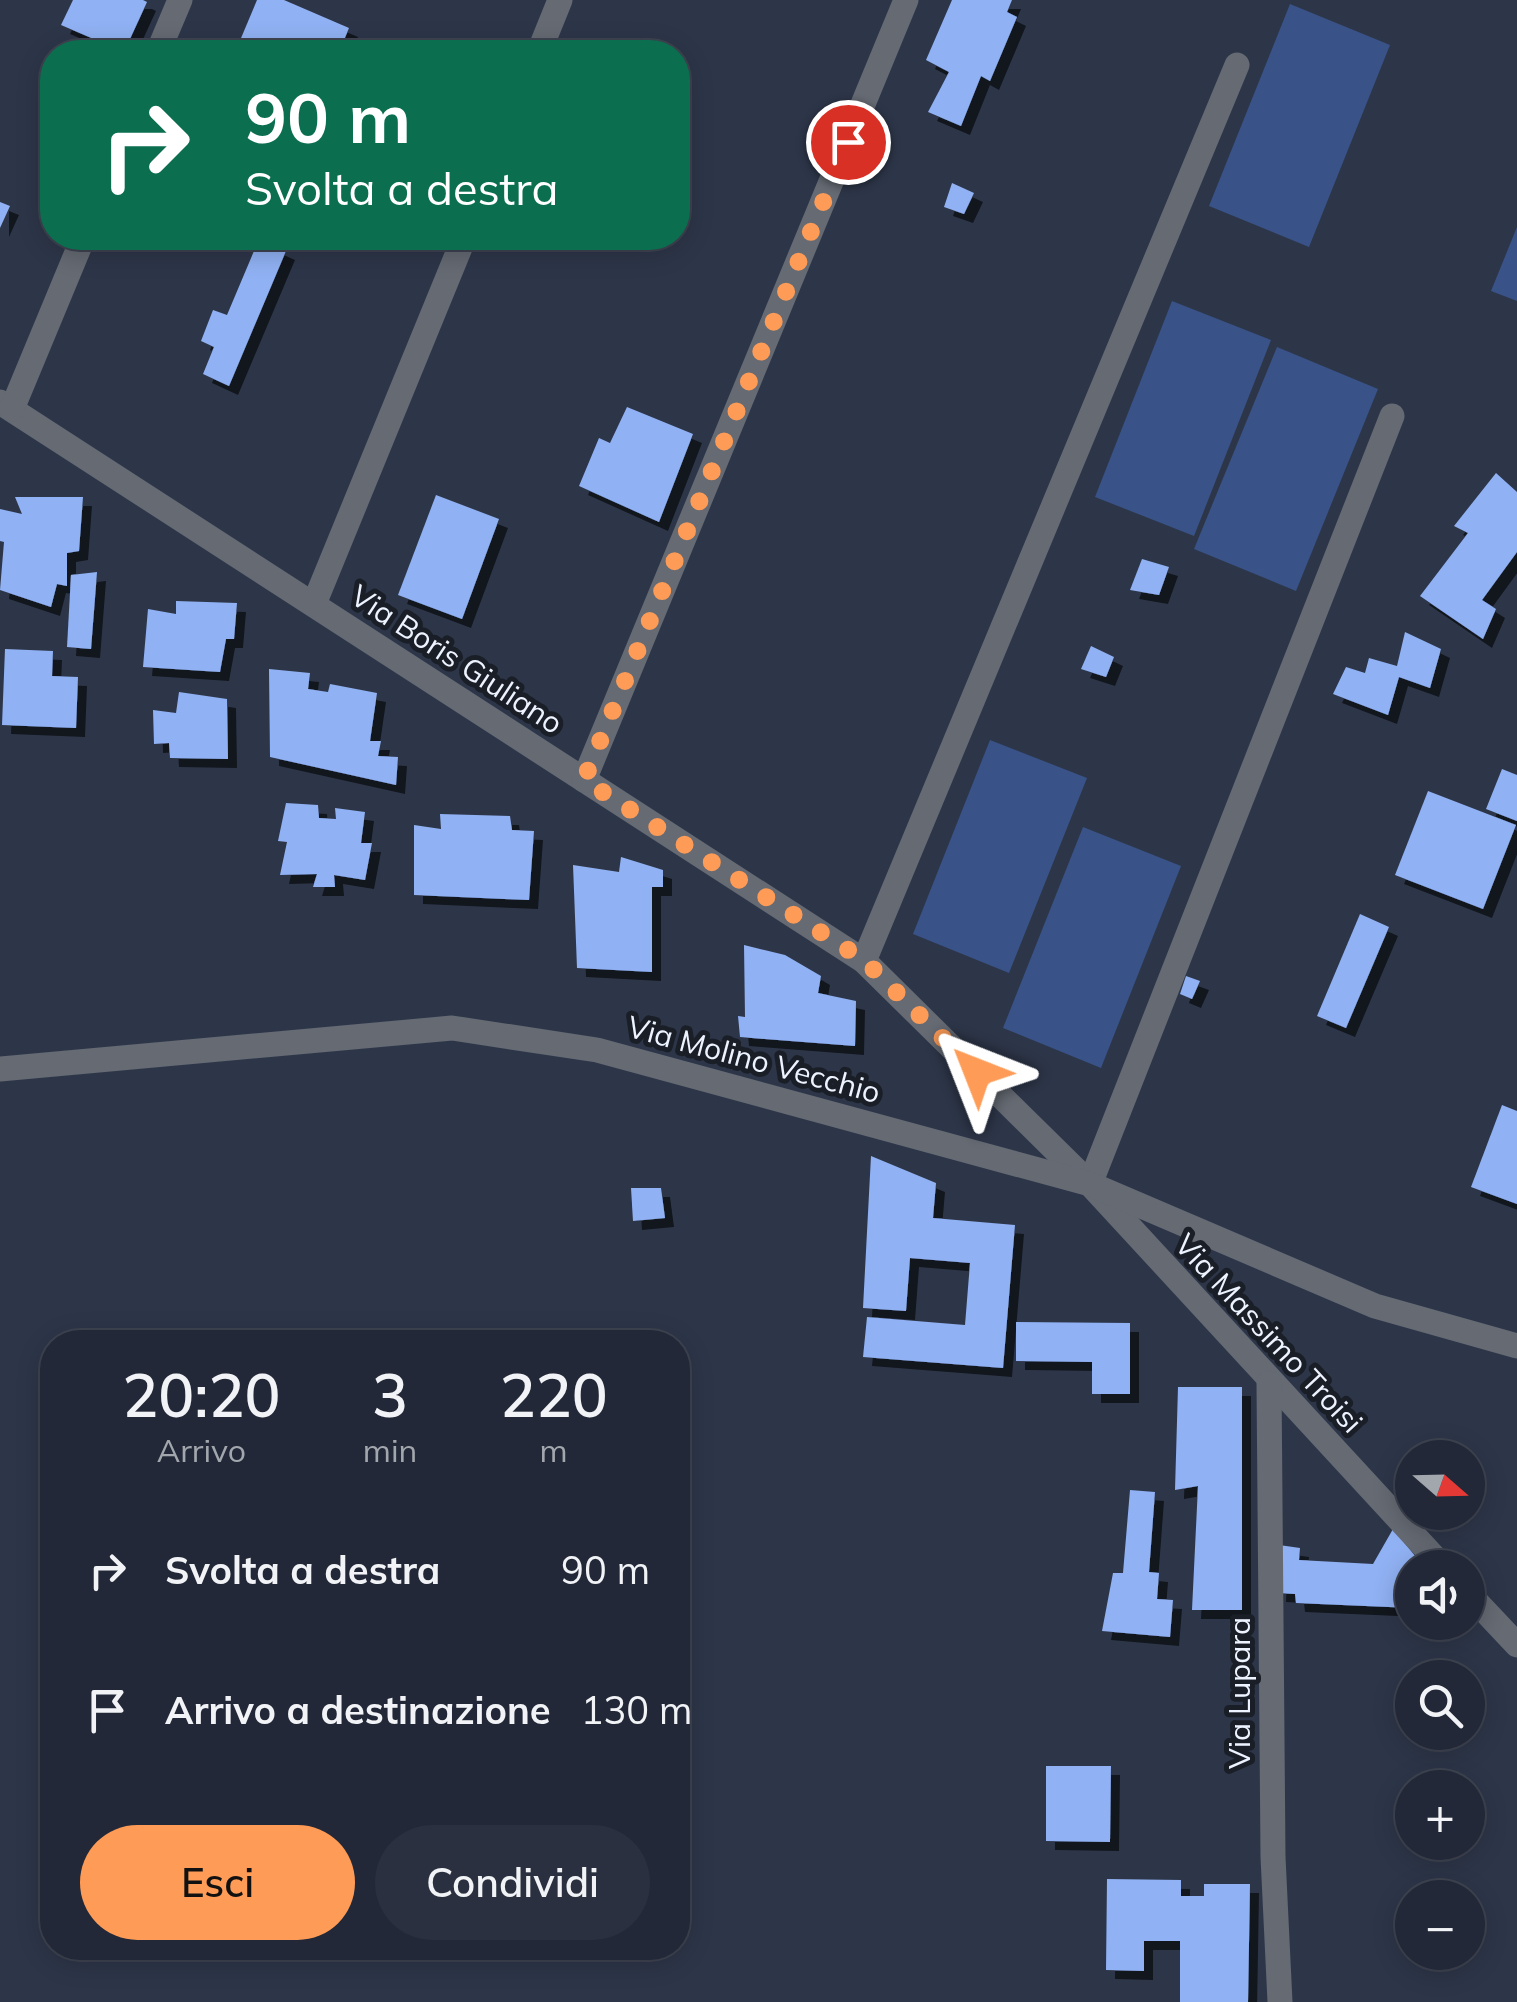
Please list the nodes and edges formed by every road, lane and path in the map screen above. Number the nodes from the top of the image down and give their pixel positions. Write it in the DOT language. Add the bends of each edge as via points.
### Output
graph roads {
  1 [pos="180,0"];
  2 [pos="560,0"];
  3 [pos="906,0"];
  4 [pos="163,40"];
  5 [pos="544,40"];
  6 [pos="1237,65"];
  7 [pos="78,250"];
  8 [pos="459,250"];
  9 [pos="6,406"];
  10 [pos="1392,416"];
  11 [pos="314,604"];
  12 [pos="584,780"];
  13 [pos="864,960"];
  14 [pos="0,1068"];
  15 [pos="1090,1184"];
  16 [pos="1517,1346"];
  17 [pos="1269,1383"];
  18 [pos="1427,1550"];
  19 [pos="1485,1611"];
  20 [pos="1517,1645"];
  21 [pos="1280,2002"];
  1 -- 4 [label="street"];
  2 -- 5 [label="street"];
  3 -- 12 [label="street"];
  6 -- 13 [label="street"];
  7 -- 9 [label="street"];
  8 -- 11 [label="street"];
  9 -- 11 [label="street, Via Boris Giuliano"];
  10 -- 15 [label="street"];
  11 -- 12 [label="street, Via Boris Giuliano"];
  12 -- 13 [label="street, Via Boris Giuliano"];
  13 -- 15 [label="street, Via Boris Giuliano"];
  14 -- 15 [label="street, Via Molino Vecchio" via="452,1028 597,1050"];
  15 -- 16 [label="street, Via Molino Vecchio" via="1375,1306"];
  15 -- 17 [label="street, Via Massimo Troisi"];
  17 -- 18 [label="street, Via Massimo Troisi"];
  17 -- 21 [label="street, Via Lupara" via="1272,1856"];
  19 -- 20 [label="street"];
}
